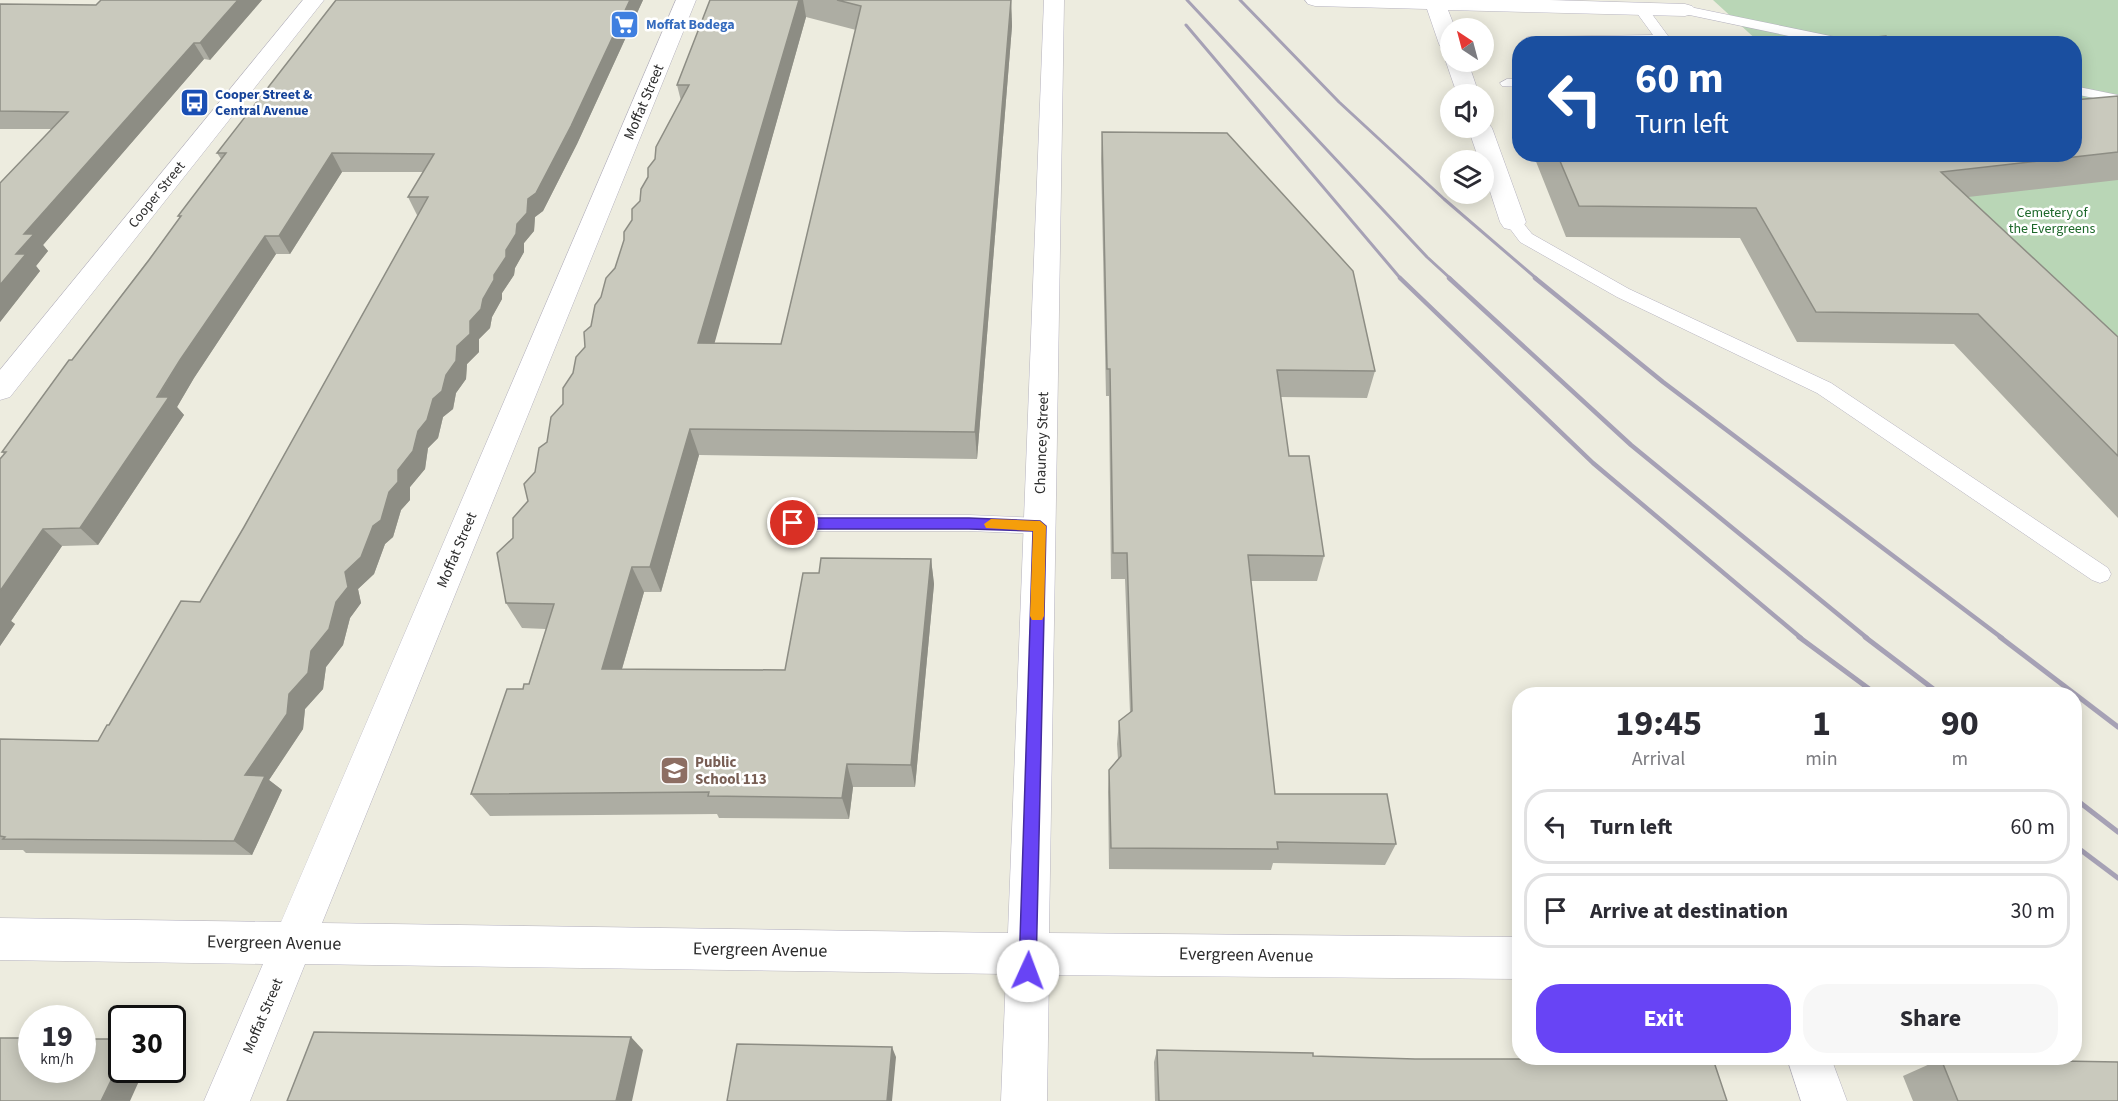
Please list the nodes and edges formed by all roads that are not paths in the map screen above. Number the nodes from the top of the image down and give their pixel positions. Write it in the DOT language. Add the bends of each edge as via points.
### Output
graph roads {
  1 [pos="314,0"];
  2 [pos="686,0"];
  3 [pos="1054,0"];
  4 [pos="1315,0"];
  5 [pos="1435,2"];
  6 [pos="1641,9"];
  7 [pos="1685,10"];
  8 [pos="1441,18"];
  9 [pos="1661,36"];
  10 [pos="1812,36"];
  11 [pos="2082,92"];
  12 [pos="2118,99"];
  13 [pos="1484,138"];
  14 [pos="1513,222"];
  15 [pos="0,390"];
  16 [pos="793,523"];
  17 [pos="1040,526"];
  18 [pos="2100,574"];
  19 [pos="0,939"];
  20 [pos="293,944"];
  21 [pos="1028,953"];
  22 [pos="1512,958"];
  23 [pos="1811,1065"];
  24 [pos="227,1101"];
  25 [pos="1024,1101"];
  26 [pos="1824,1101"];
  1 -- 15 [label="street, Cooper Street"];
  2 -- 20 [label="street, Moffat Street"];
  3 -- 17 [label="street, Chauncey Street"];
  4 -- 5 [label="street"];
  5 -- 6 [label="street"];
  5 -- 8 [label="street"];
  6 -- 7 [label="street"];
  6 -- 9 [label="lane"];
  7 -- 10 [label="lane"];
  11 -- 12 [label="lane"];
  13 -- 14 [label="street"];
  14 -- 18 [label="lane" via="1526,238 1623,292 1824,388"];
  16 -- 17 [label="lane"];
  17 -- 21 [label="street, Chauncey Street"];
  19 -- 20 [label="street, Evergreen Avenue"];
  20 -- 21 [label="street, Evergreen Avenue"];
  20 -- 24 [label="street, Moffat Street"];
  21 -- 22 [label="street, Evergreen Avenue"];
  21 -- 25 [label="street, Chauncey Street"];
  23 -- 26 [label="street"];
}
